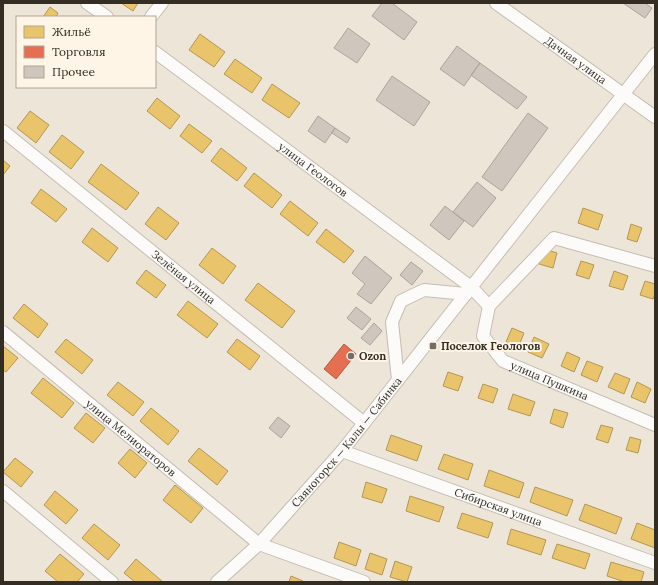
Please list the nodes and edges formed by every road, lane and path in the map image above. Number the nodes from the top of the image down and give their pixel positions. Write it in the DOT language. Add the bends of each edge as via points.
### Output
graph roads {
  1 [pos="87,3"];
  2 [pos="162,3"];
  3 [pos="496,3"];
  4 [pos="106,16"];
  5 [pos="152,16"];
  6 [pos="156,53"];
  7 [pos="655,54"];
  8 [pos="623,94"];
  9 [pos="655,117"];
  10 [pos="3,131"];
  11 [pos="655,266"];
  12 [pos="469,290"];
  13 [pos="489,306"];
  14 [pos="3,332"];
  15 [pos="398,380"];
  16 [pos="364,423"];
  17 [pos="655,425"];
  18 [pos="342,451"];
  19 [pos="3,491"];
  20 [pos="259,544"];
  21 [pos="655,562"];
  22 [pos="112,582"];
  23 [pos="217,582"];
  24 [pos="364,582"];
  1 -- 4 [label="street"];
  2 -- 5 [label="street"];
  3 -- 8 [label="street, Дачная улица"];
  6 -- 12 [label="street, улица Геологов"];
  7 -- 8 [label="street, Саяногорск — Калы — Сабинка"];
  8 -- 9 [label="street, Дачная улица"];
  8 -- 12 [label="street, Саяногорск — Калы — Сабинка"];
  10 -- 16 [label="street, Зелёная улица"];
  11 -- 13 [label="street" via="554,238"];
  12 -- 13 [label="street"];
  12 -- 15 [label="street, Саяногорск — Калы — Сабинка"];
  12 -- 15 [label="street" via="424,290 401,301 392,322"];
  13 -- 17 [label="street, улица Пушкина" via="484,336 503,361"];
  14 -- 20 [label="street, улица Мелиораторов"];
  15 -- 16 [label="street, Саяногорск — Калы — Сабинка"];
  16 -- 18 [label="street, Саяногорск — Калы — Сабинка"];
  18 -- 20 [label="street, Саяногорск — Калы — Сабинка"];
  18 -- 21 [label="street, Сибирская улица"];
  19 -- 22 [label="street"];
  20 -- 23 [label="street, Саяногорск — Калы — Сабинка"];
  20 -- 24 [label="street, улица Мелиораторов"];
}
